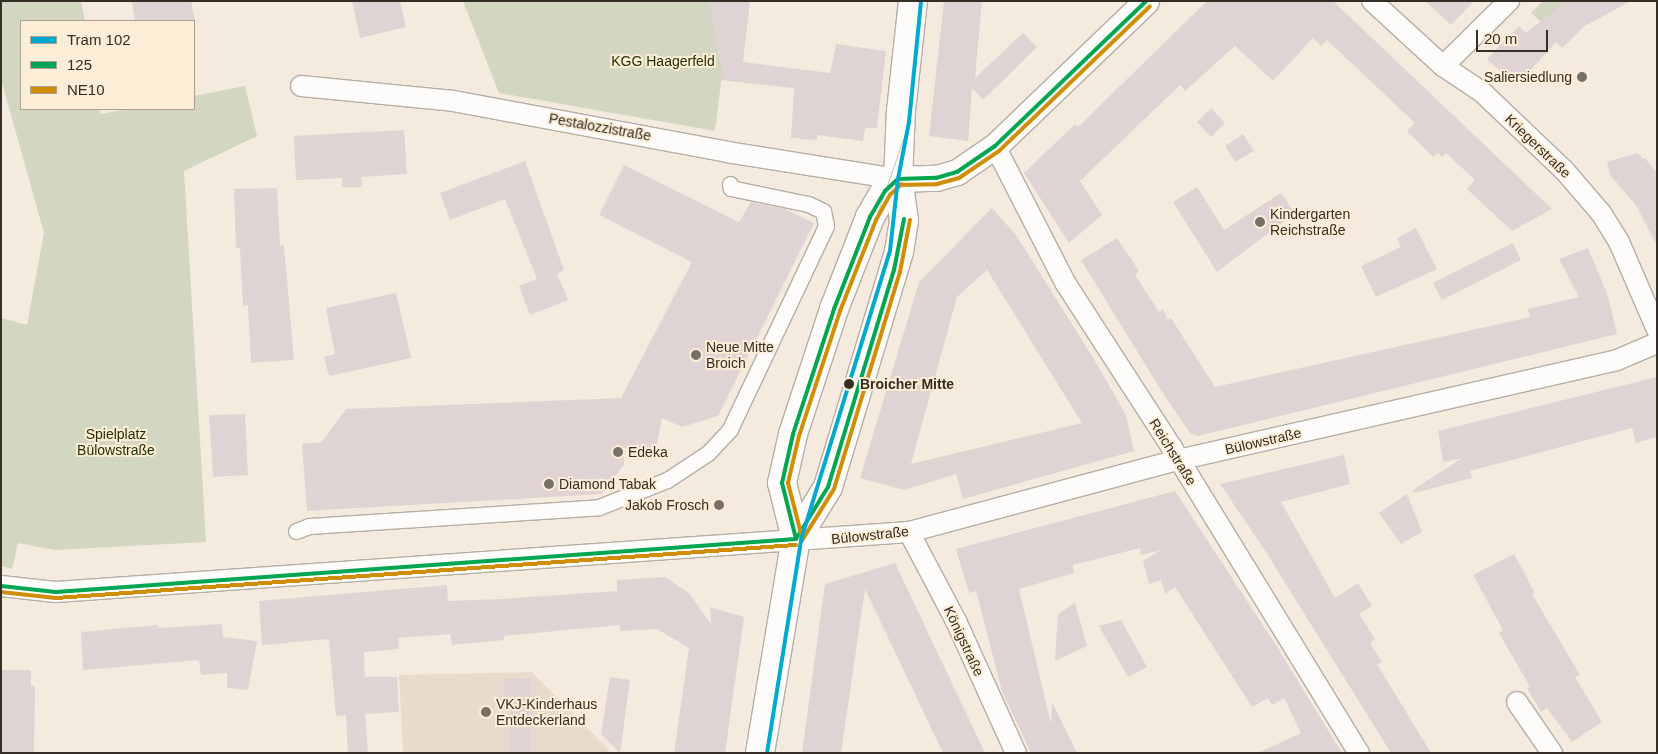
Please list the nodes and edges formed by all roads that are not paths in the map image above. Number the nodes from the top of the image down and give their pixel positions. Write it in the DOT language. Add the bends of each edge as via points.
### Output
graph roads {
  1 [pos="914,1"];
  2 [pos="1146,1"];
  3 [pos="1372,1"];
  4 [pos="1509,1"];
  5 [pos="1444,66"];
  6 [pos="301,86"];
  7 [pos="995,146"];
  8 [pos="898,179"];
  9 [pos="730,184"];
  10 [pos="1657,330"];
  11 [pos="1657,343"];
  12 [pos="1178,460"];
  13 [pos="296,531"];
  14 [pos="909,532"];
  15 [pos="796,539"];
  16 [pos="1,586"];
  17 [pos="1517,702"];
  18 [pos="760,753"];
  19 [pos="1016,753"];
  20 [pos="1359,753"];
  21 [pos="1552,753"];
  1 -- 8 [label="main road" via="901,111"];
  2 -- 7 [label="street"];
  3 -- 5 [label="street, Kriegerstraße"];
  4 -- 5 [label="street"];
  5 -- 10 [label="street, Kriegerstraße" via="1482,92 1564,170 1601,213 1619,242"];
  6 -- 8 [label="street, Pestalozzistraße" via="453,101 727,152"];
  7 -- 8 [label="street" via="957,172 936,178"];
  7 -- 12 [label="street, Reichstraße" via="1066,284"];
  8 -- 15 [label="main road" via="904,220 894,270 828,487"];
  8 -- 15 [label="main road" via="885,191 870,217 793,434 782,483"];
  9 -- 13 [label="street" via="731,188 808,204 824,211 826,226 730,429 708,454 667,480 600,508 309,526"];
  11 -- 12 [label="street, Bülowstraße" via="1617,360"];
  12 -- 14 [label="street, Bülowstraße"];
  12 -- 20 [label="street, Reichstraße"];
  14 -- 15 [label="street, Bülowstraße" via="860,538"];
  14 -- 19 [label="street, Königstraße" via="956,621"];
  15 -- 16 [label="street, Bülowstraße" via="56,592"];
  15 -- 18 [label="main road"];
  17 -- 21 [label="street"];
}
